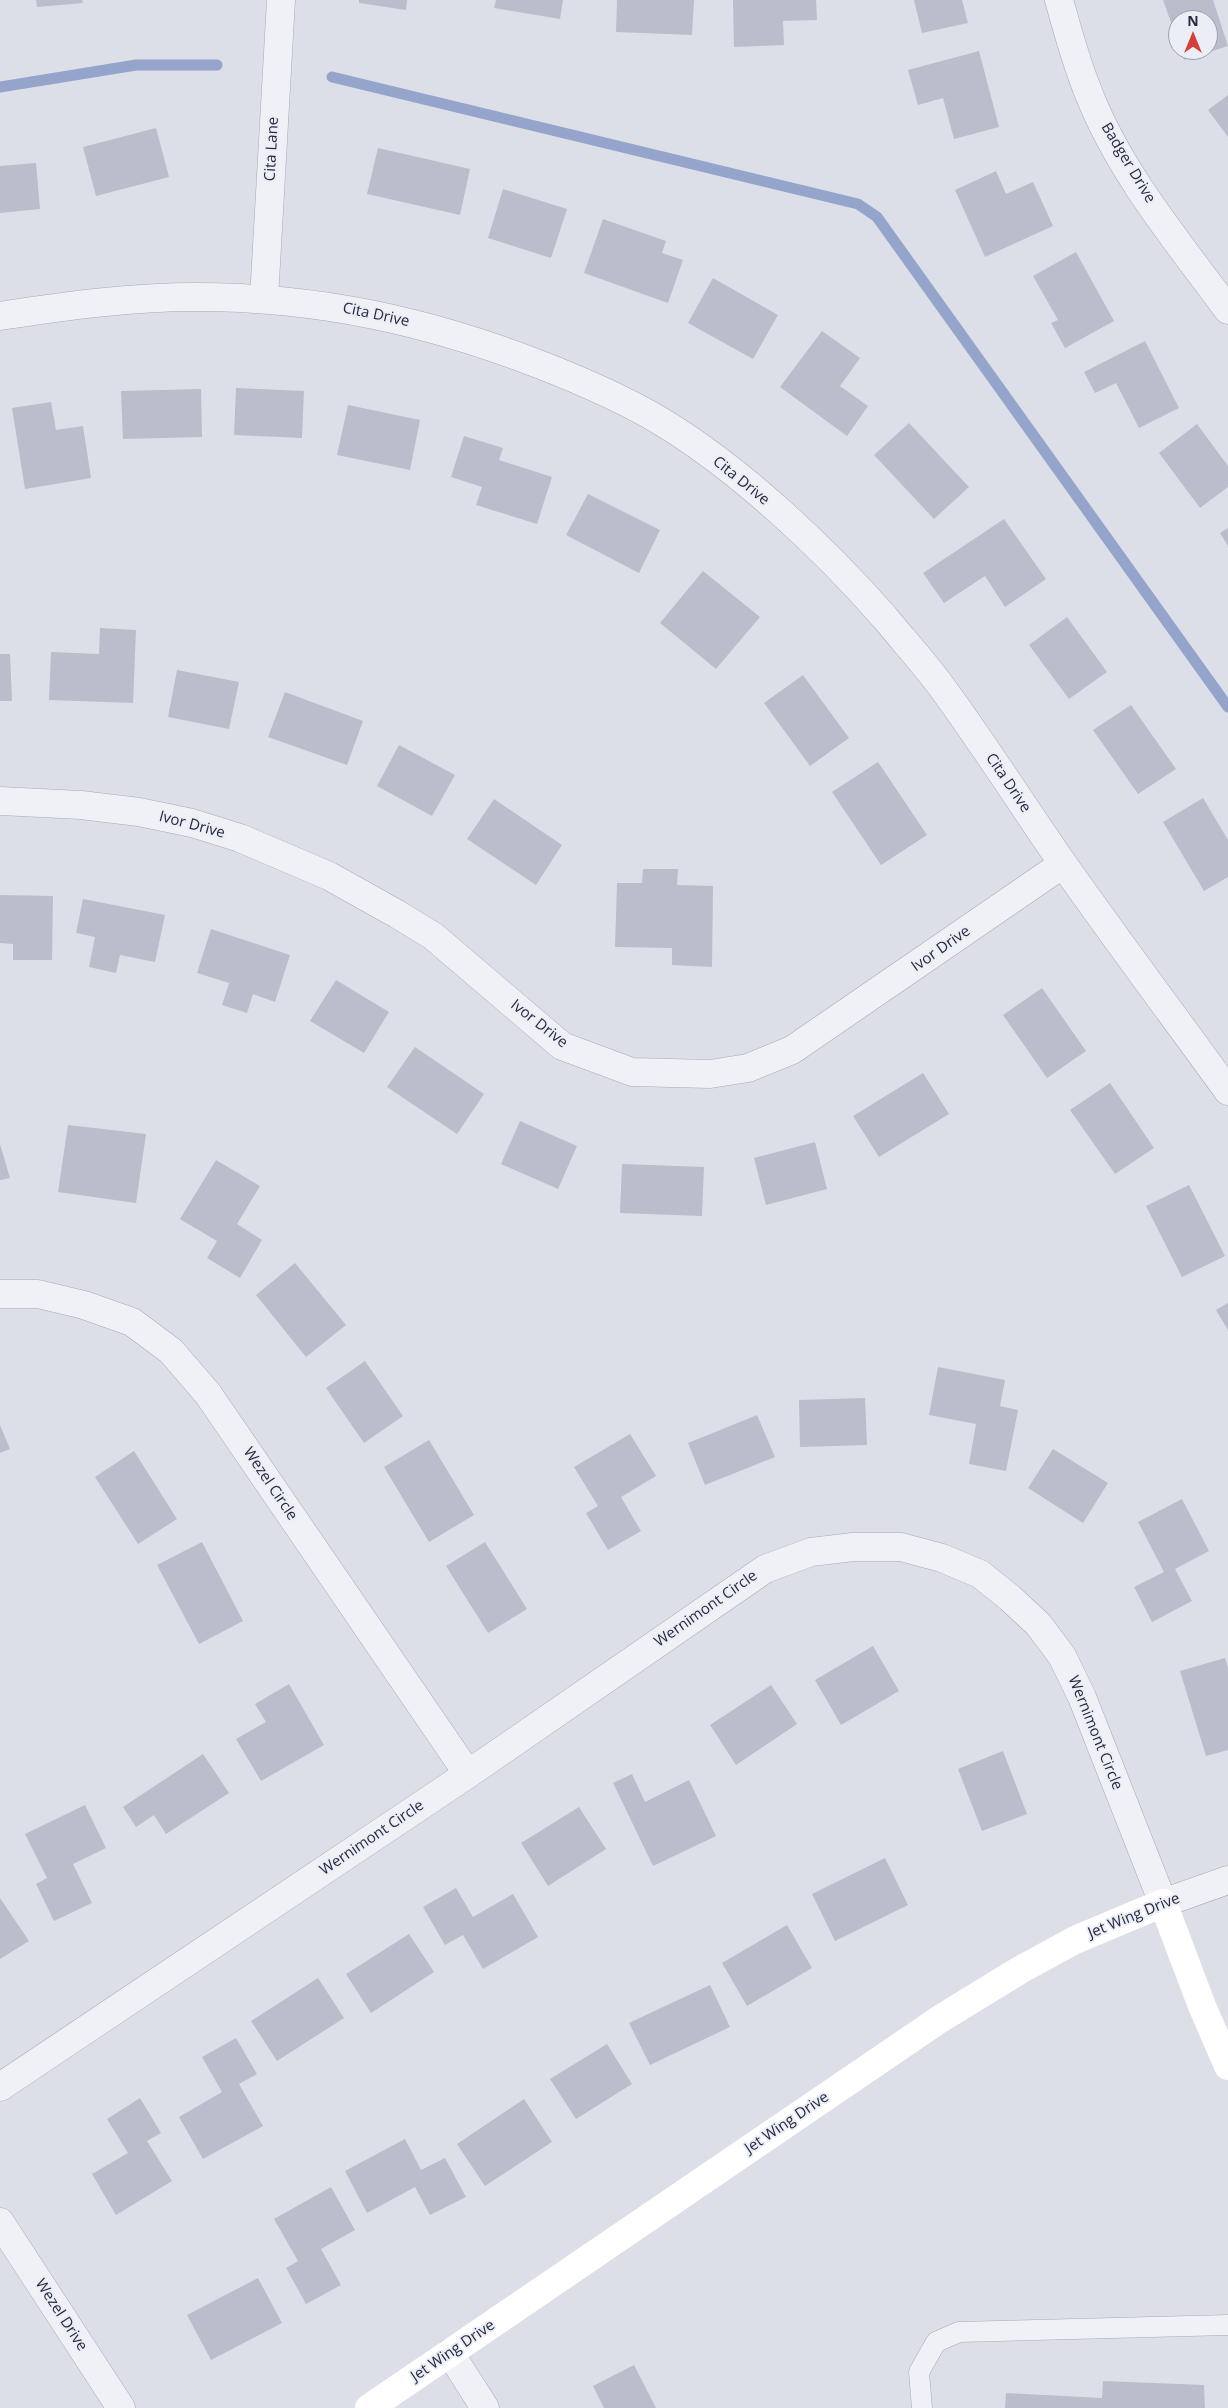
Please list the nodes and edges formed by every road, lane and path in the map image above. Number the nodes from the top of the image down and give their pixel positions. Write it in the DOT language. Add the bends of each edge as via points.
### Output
graph roads {
  1 [pos="281,0"];
  2 [pos="1059,0"];
  3 [pos="264,299"];
  4 [pos="1228,310"];
  5 [pos="0,316"];
  6 [pos="0,801"];
  7 [pos="1063,864"];
  8 [pos="1228,1091"];
  9 [pos="0,1294"];
  10 [pos="468,1774"];
  11 [pos="1228,1880"];
  12 [pos="1163,1903"];
  13 [pos="1228,2066"];
  14 [pos="0,2087"];
  15 [pos="0,2222"];
  16 [pos="1228,2325"];
  17 [pos="450,2353"];
  18 [pos="122,2408"];
  19 [pos="369,2408"];
  20 [pos="485,2408"];
  21 [pos="922,2408"];
  1 -- 3 [label="street, Cita Lane"];
  2 -- 4 [label="street, Badger Drive" via="1089,95 1107,132 1165,224"];
  3 -- 5 [label="street, Cita Drive" via="131,299"];
  3 -- 7 [label="street, Cita Drive" via="330,306 386,317 442,330 496,348 610,395 661,422 725,466 839,569 883,617 940,685"];
  6 -- 7 [label="street, Ivor Drive" via="139,812 192,823 240,838 329,876 433,936 562,1046 632,1072 710,1074 748,1068 792,1050"];
  7 -- 8 [label="street, Cita Drive"];
  9 -- 10 [label="street, Wezel Circle" via="38,1294 84,1304 132,1322 171,1351 208,1394"];
  10 -- 12 [label="street, Wernimont Circle" via="764,1569 811,1552 901,1547 942,1558 980,1574 1038,1624 1062,1656 1082,1697"];
  10 -- 14 [label="street, Wernimont Circle"];
  11 -- 12 [label="street, Jet Wing Drive"];
  12 -- 13 [label="main road, Wernimont Circle"];
  12 -- 17 [label="main road, Jet Wing Drive" via="1075,1940 940,2019"];
  15 -- 18 [label="street, Wezel Drive"];
  16 -- 21 [label="lane" via="959,2332 936,2342 919,2372"];
  17 -- 19 [label="main road, Jet Wing Drive"];
  17 -- 20 [label="street"];
}
